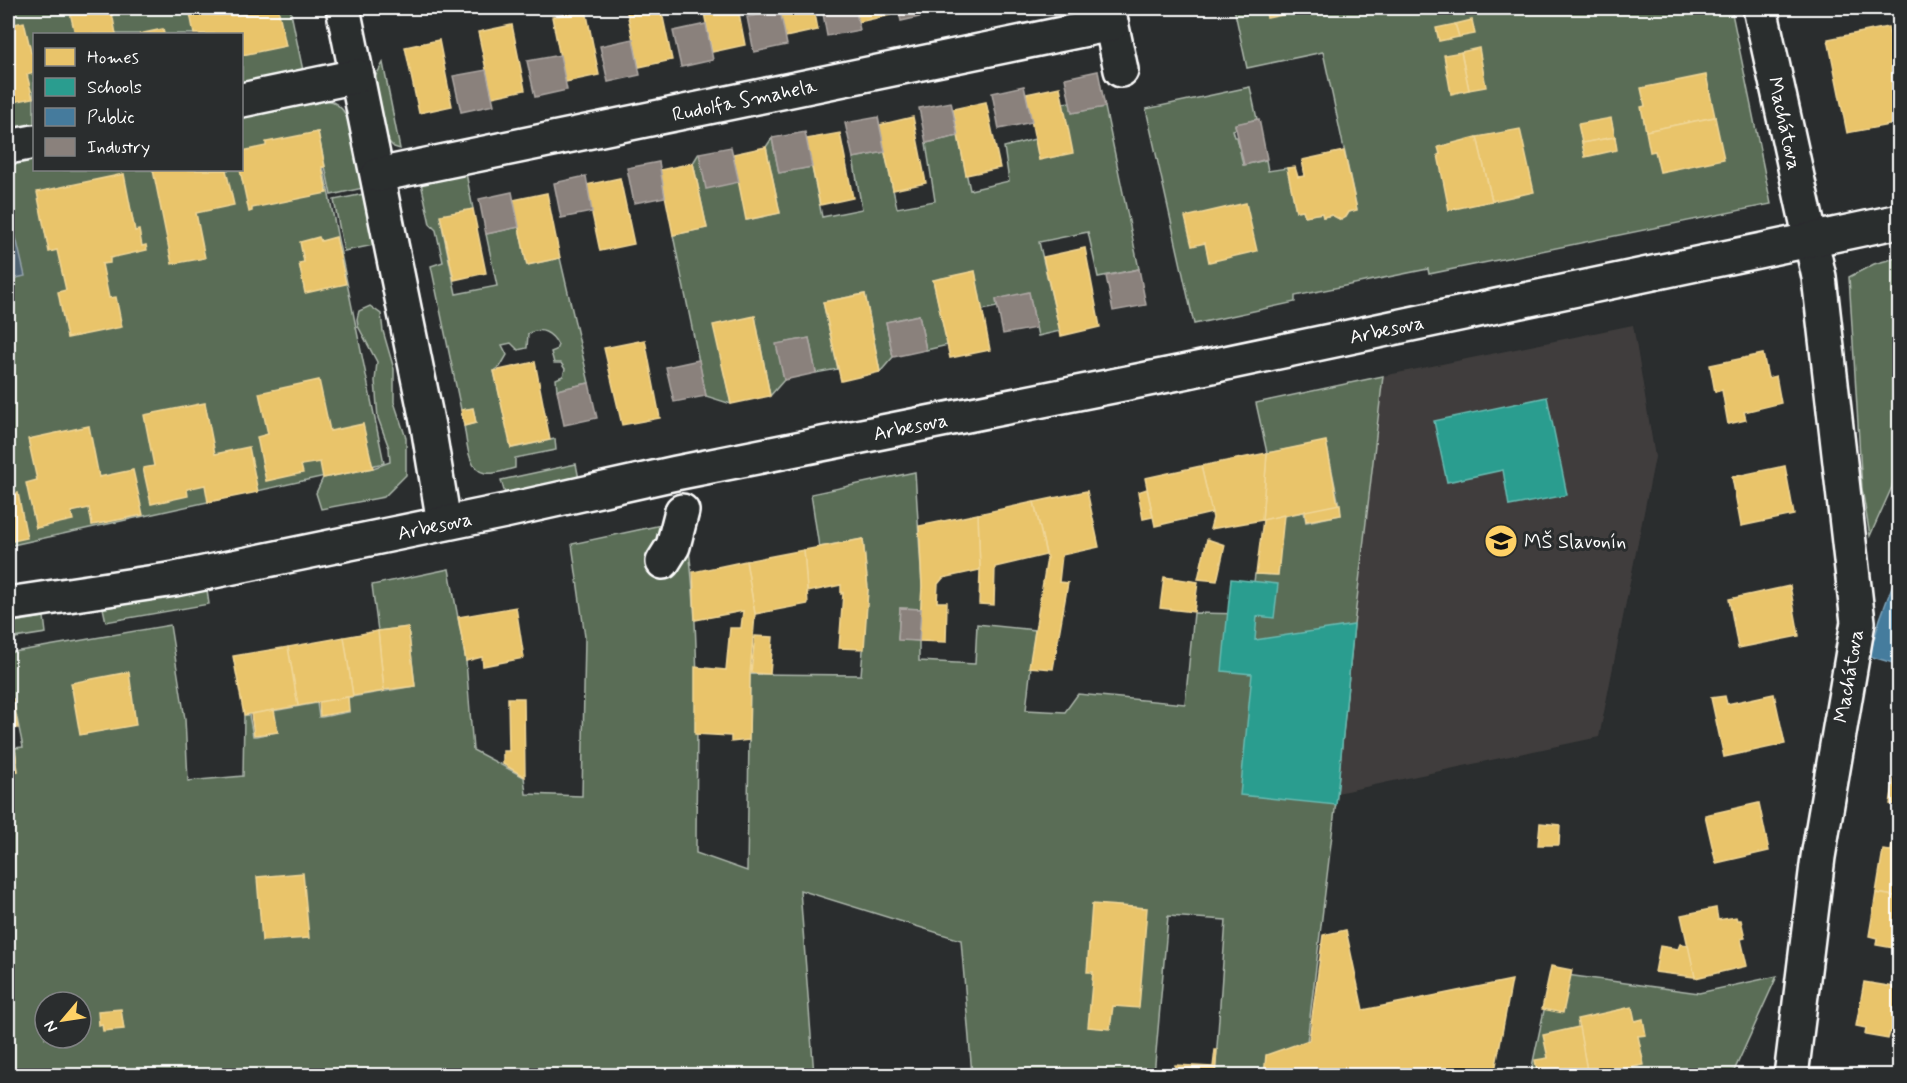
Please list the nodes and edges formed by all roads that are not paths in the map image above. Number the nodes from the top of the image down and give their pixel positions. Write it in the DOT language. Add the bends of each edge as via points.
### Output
graph roads {
  1 [pos="343,8"];
  2 [pos="1760,8"];
  3 [pos="1109,16"];
  4 [pos="1121,70"];
  5 [pos="357,76"];
  6 [pos="243,100"];
  7 [pos="33,142"];
  8 [pos="8,147"];
  9 [pos="378,175"];
  10 [pos="1899,221"];
  11 [pos="1810,240"];
  12 [pos="682,511"];
  13 [pos="444,523"];
  14 [pos="663,562"];
  15 [pos="8,604"];
  16 [pos="1791,1076"];
  1 -- 5 [label="street"];
  2 -- 11 [label="street, Machátova"];
  3 -- 4 [label="street, Rudolfa Smahela"];
  3 -- 9 [label="street, Rudolfa Smahela"];
  5 -- 6 [label="street"];
  5 -- 9 [label="street"];
  7 -- 8 [label="street"];
  9 -- 13 [label="street"];
  10 -- 11 [label="street"];
  11 -- 13 [label="street, Arbesova"];
  11 -- 16 [label="street, Machátova" via="1819,278 1858,622 1818,857"];
  12 -- 14 [label="street" via="673,546"];
  13 -- 15 [label="street, Arbesova" via="175,579"];
}
